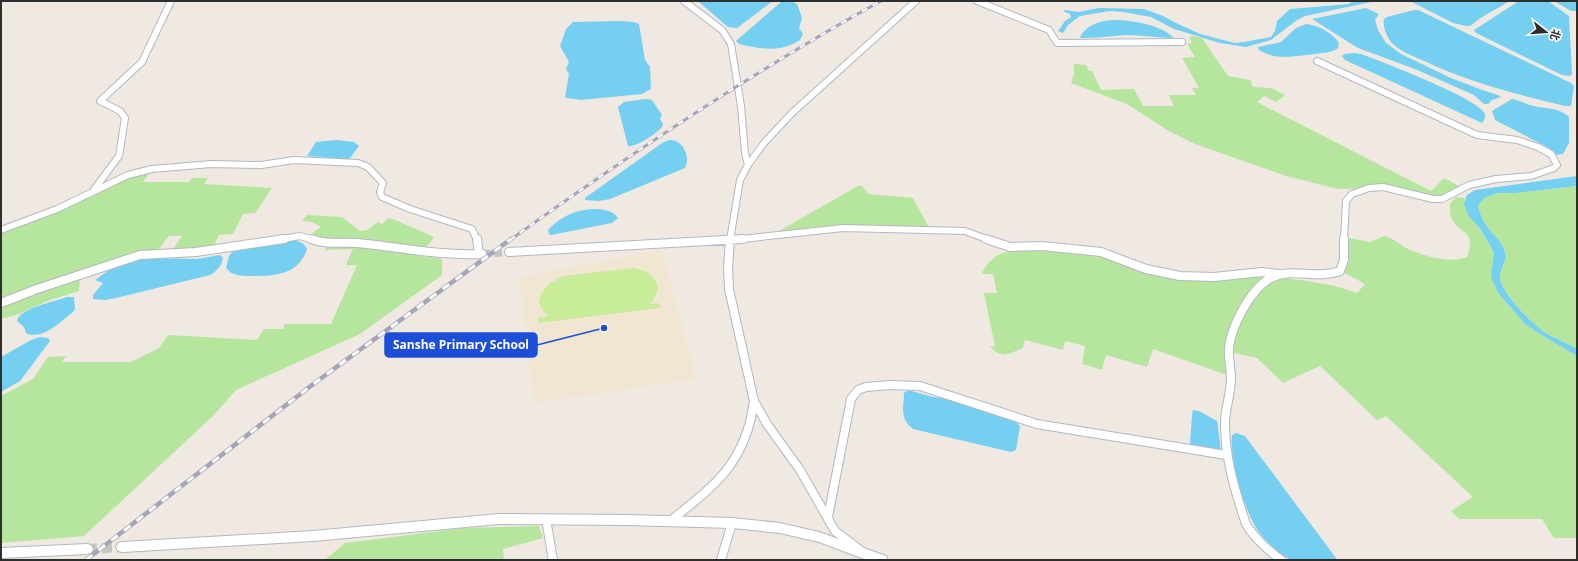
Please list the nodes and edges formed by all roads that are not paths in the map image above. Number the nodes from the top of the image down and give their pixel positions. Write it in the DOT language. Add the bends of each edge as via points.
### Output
graph roads {
  1 [pos="171,1"];
  2 [pos="684,1"];
  3 [pos="916,1"];
  4 [pos="977,1"];
  5 [pos="1182,42"];
  6 [pos="1316,61"];
  7 [pos="748,165"];
  8 [pos="91,193"];
  9 [pos="1,230"];
  10 [pos="729,240"];
  11 [pos="509,252"];
  12 [pos="1281,274"];
  13 [pos="1,303"];
  14 [pos="754,401"];
  15 [pos="1226,455"];
  16 [pos="828,517"];
  17 [pos="546,519"];
  18 [pos="670,521"];
  19 [pos="732,523"];
  20 [pos="122,547"];
  21 [pos="87,549"];
  22 [pos="1,552"];
  23 [pos="866,554"];
  24 [pos="553,560"];
  25 [pos="721,560"];
  26 [pos="882,560"];
  27 [pos="1281,560"];
  1 -- 8 [label="street" via="142,62 100,101 120,111 125,118 119,156"];
  2 -- 7 [label="street" via="722,30 731,44"];
  3 -- 7 [label="street" via="792,113"];
  4 -- 5 [label="street" via="1047,29 1057,43"];
  6 -- 12 [label="street" via="1481,137 1512,139 1541,148 1553,156 1557,165 1531,176 1496,179 1469,185 1442,199 1383,187 1369,188 1352,194 1346,201 1344,260 1340,271 1329,276"];
  7 -- 10 [label="street" via="740,180"];
  8 -- 9 [label="street"];
  8 -- 13 [label="street" via="128,175 152,169 212,164 261,165 294,160 358,163 368,166 382,181 382,197 472,229 481,254 446,255 356,243 324,243 308,236 300,236 196,252 140,255"];
  10 -- 11 [label="street"];
  10 -- 12 [label="street" via="843,228 965,231 1010,247 1042,246 1101,252 1146,269 1180,276 1214,277 1262,272"];
  10 -- 14 [label="street" via="729,289"];
  12 -- 15 [label="street" via="1265,281 1244,307 1230,338 1231,381 1225,423"];
  14 -- 16 [label="street"];
  14 -- 18 [label="street" via="749,431 732,465"];
  15 -- 16 [label="street" via="1044,425 920,386 905,384 864,387 856,391 851,399"];
  15 -- 27 [label="street" via="1246,524 1255,539"];
  16 -- 23 [label="street" via="836,531"];
  17 -- 18 [label="street"];
  17 -- 20 [label="street" via="474,521 313,536"];
  17 -- 24 [label="street"];
  18 -- 19 [label="street"];
  19 -- 23 [label="street" via="801,532"];
  19 -- 25 [label="street"];
  21 -- 22 [label="street"];
  23 -- 26 [label="street"];
}
